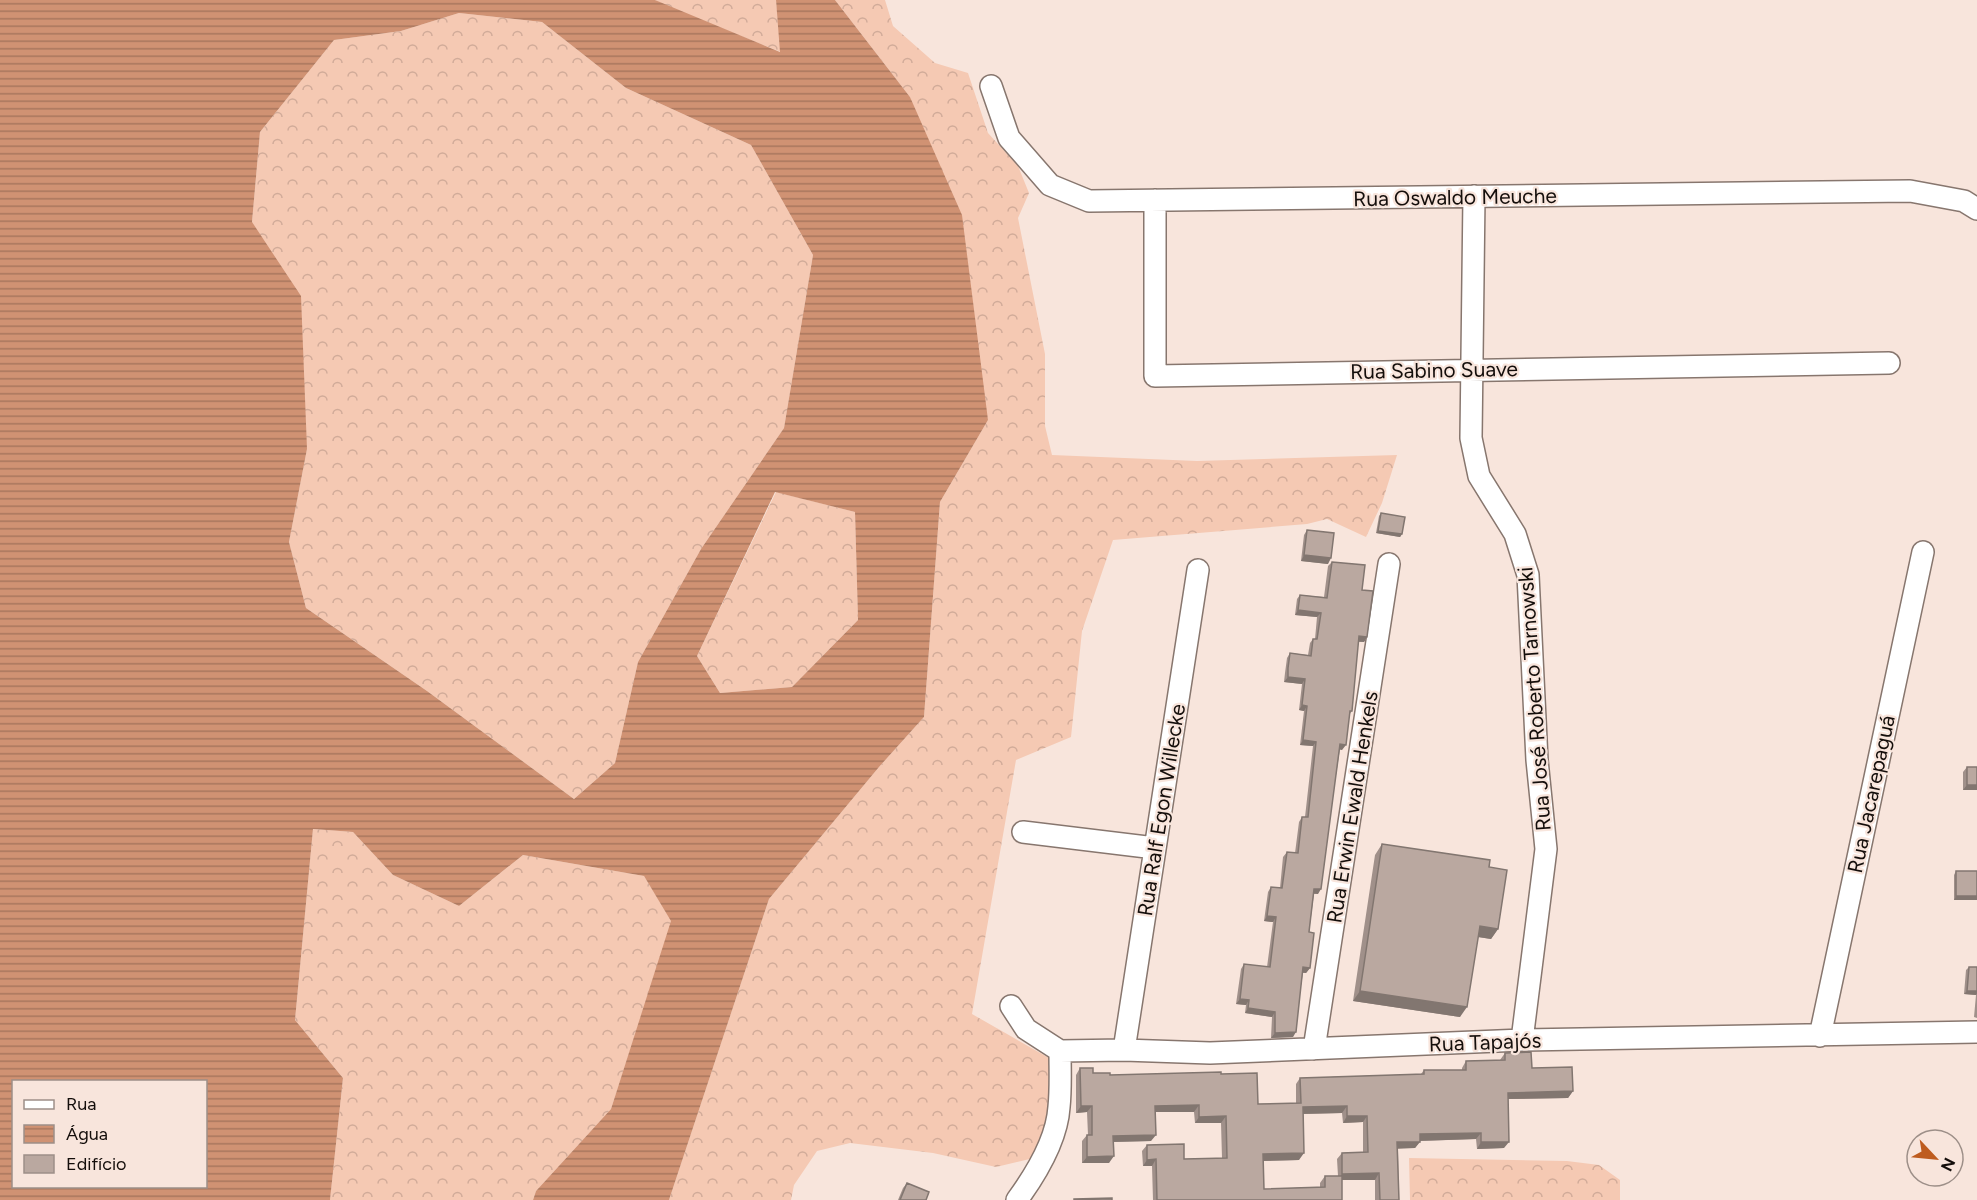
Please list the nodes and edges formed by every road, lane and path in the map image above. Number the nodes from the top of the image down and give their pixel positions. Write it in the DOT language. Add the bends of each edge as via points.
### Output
graph roads {
  1 [pos="991,86"];
  2 [pos="1474,196"];
  3 [pos="1155,200"];
  4 [pos="1977,209"];
  5 [pos="1888,363"];
  6 [pos="1471,369"];
  7 [pos="1923,552"];
  8 [pos="1389,564"];
  9 [pos="1198,570"];
  10 [pos="1023,832"];
  11 [pos="1155,848"];
  12 [pos="1011,1006"];
  13 [pos="1977,1032"];
  14 [pos="1820,1036"];
  15 [pos="1522,1040"];
  16 [pos="1314,1049"];
  17 [pos="1124,1050"];
  18 [pos="1060,1051"];
  19 [pos="1017,1200"];
  1 -- 3 [label="street, Rua Oswaldo Meuche" via="1010,138 1050,185 1089,201"];
  2 -- 3 [label="street, Rua Oswaldo Meuche"];
  2 -- 4 [label="street, Rua Oswaldo Meuche" via="1910,191 1964,201"];
  2 -- 6 [label="street, Rua José Roberto Tarnowski"];
  3 -- 6 [label="street, Rua Sabino Suave" via="1155,376"];
  5 -- 6 [label="street, Rua Sabino Suave"];
  6 -- 15 [label="street, Rua José Roberto Tarnowski" via="1471,438 1479,476 1515,534 1528,575 1545,849"];
  7 -- 14 [label="street, Rua Jacarepaguá"];
  8 -- 16 [label="street, Rua Erwin Ewald Henkels"];
  9 -- 11 [label="street, Rua Ralf Egon Willecke"];
  10 -- 11 [label="street"];
  11 -- 17 [label="street, Rua Ralf Egon Willecke"];
  12 -- 18 [label="street" via="1026,1029"];
  13 -- 14 [label="street, Rua Tapajós"];
  14 -- 15 [label="street, Rua Tapajós"];
  15 -- 16 [label="street, Rua Tapajós"];
  16 -- 17 [label="street, Rua Tapajós" via="1210,1053"];
  17 -- 18 [label="street, Rua Tapajós"];
  18 -- 19 [label="street" via="1059,1109 1051,1140"];
}
